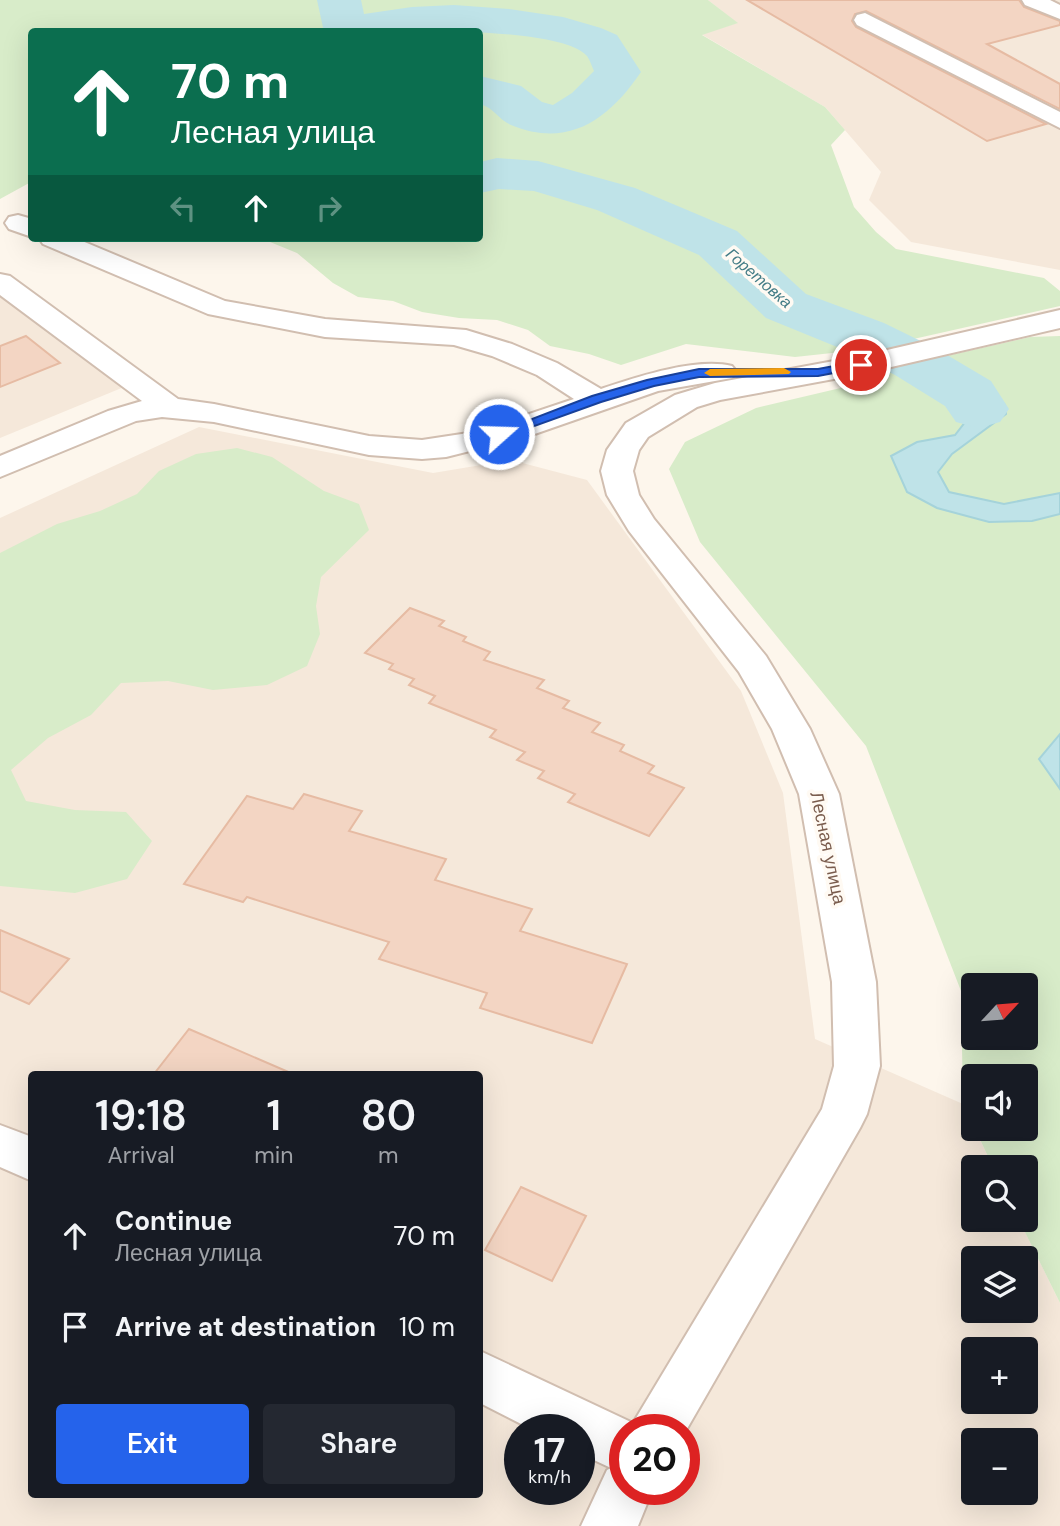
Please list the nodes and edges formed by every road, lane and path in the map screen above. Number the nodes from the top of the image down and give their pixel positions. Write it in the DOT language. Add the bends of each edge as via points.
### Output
graph roads {
  1 [pos="1033,0"];
  2 [pos="1060,13"];
  3 [pos="865,20"];
  4 [pos="1060,121"];
  5 [pos="61,242"];
  6 [pos="0,282"];
  7 [pos="1060,319"];
  8 [pos="818,373"];
  9 [pos="596,399"];
  10 [pos="172,409"];
  11 [pos="0,467"];
  12 [pos="0,1145"];
  13 [pos="28,1158"];
  14 [pos="483,1377"];
  15 [pos="666,1414"];
  16 [pos="609,1439"];
  17 [pos="619,1505"];
  18 [pos="609,1526"];
  1 -- 2 [label="street"];
  3 -- 4 [label="street"];
  5 -- 9 [label="street" via="218,308 325,328 456,336 547,369"];
  6 -- 10 [label="street"];
  7 -- 8 [label="street, Лесная улица"];
  8 -- 9 [label="street" via="699,373"];
  8 -- 15 [label="street, Лесная улица" via="686,401 637,430 623,450 617,471 623,495 641,524 753,665 791,729 819,794 854,982 857,1066 844,1114"];
  9 -- 10 [label="street" via="499,434 446,448 407,450"];
  10 -- 11 [label="street" via="138,411"];
  12 -- 13 [label="street"];
  14 -- 16 [label="street"];
  17 -- 18 [label="street"];
}
